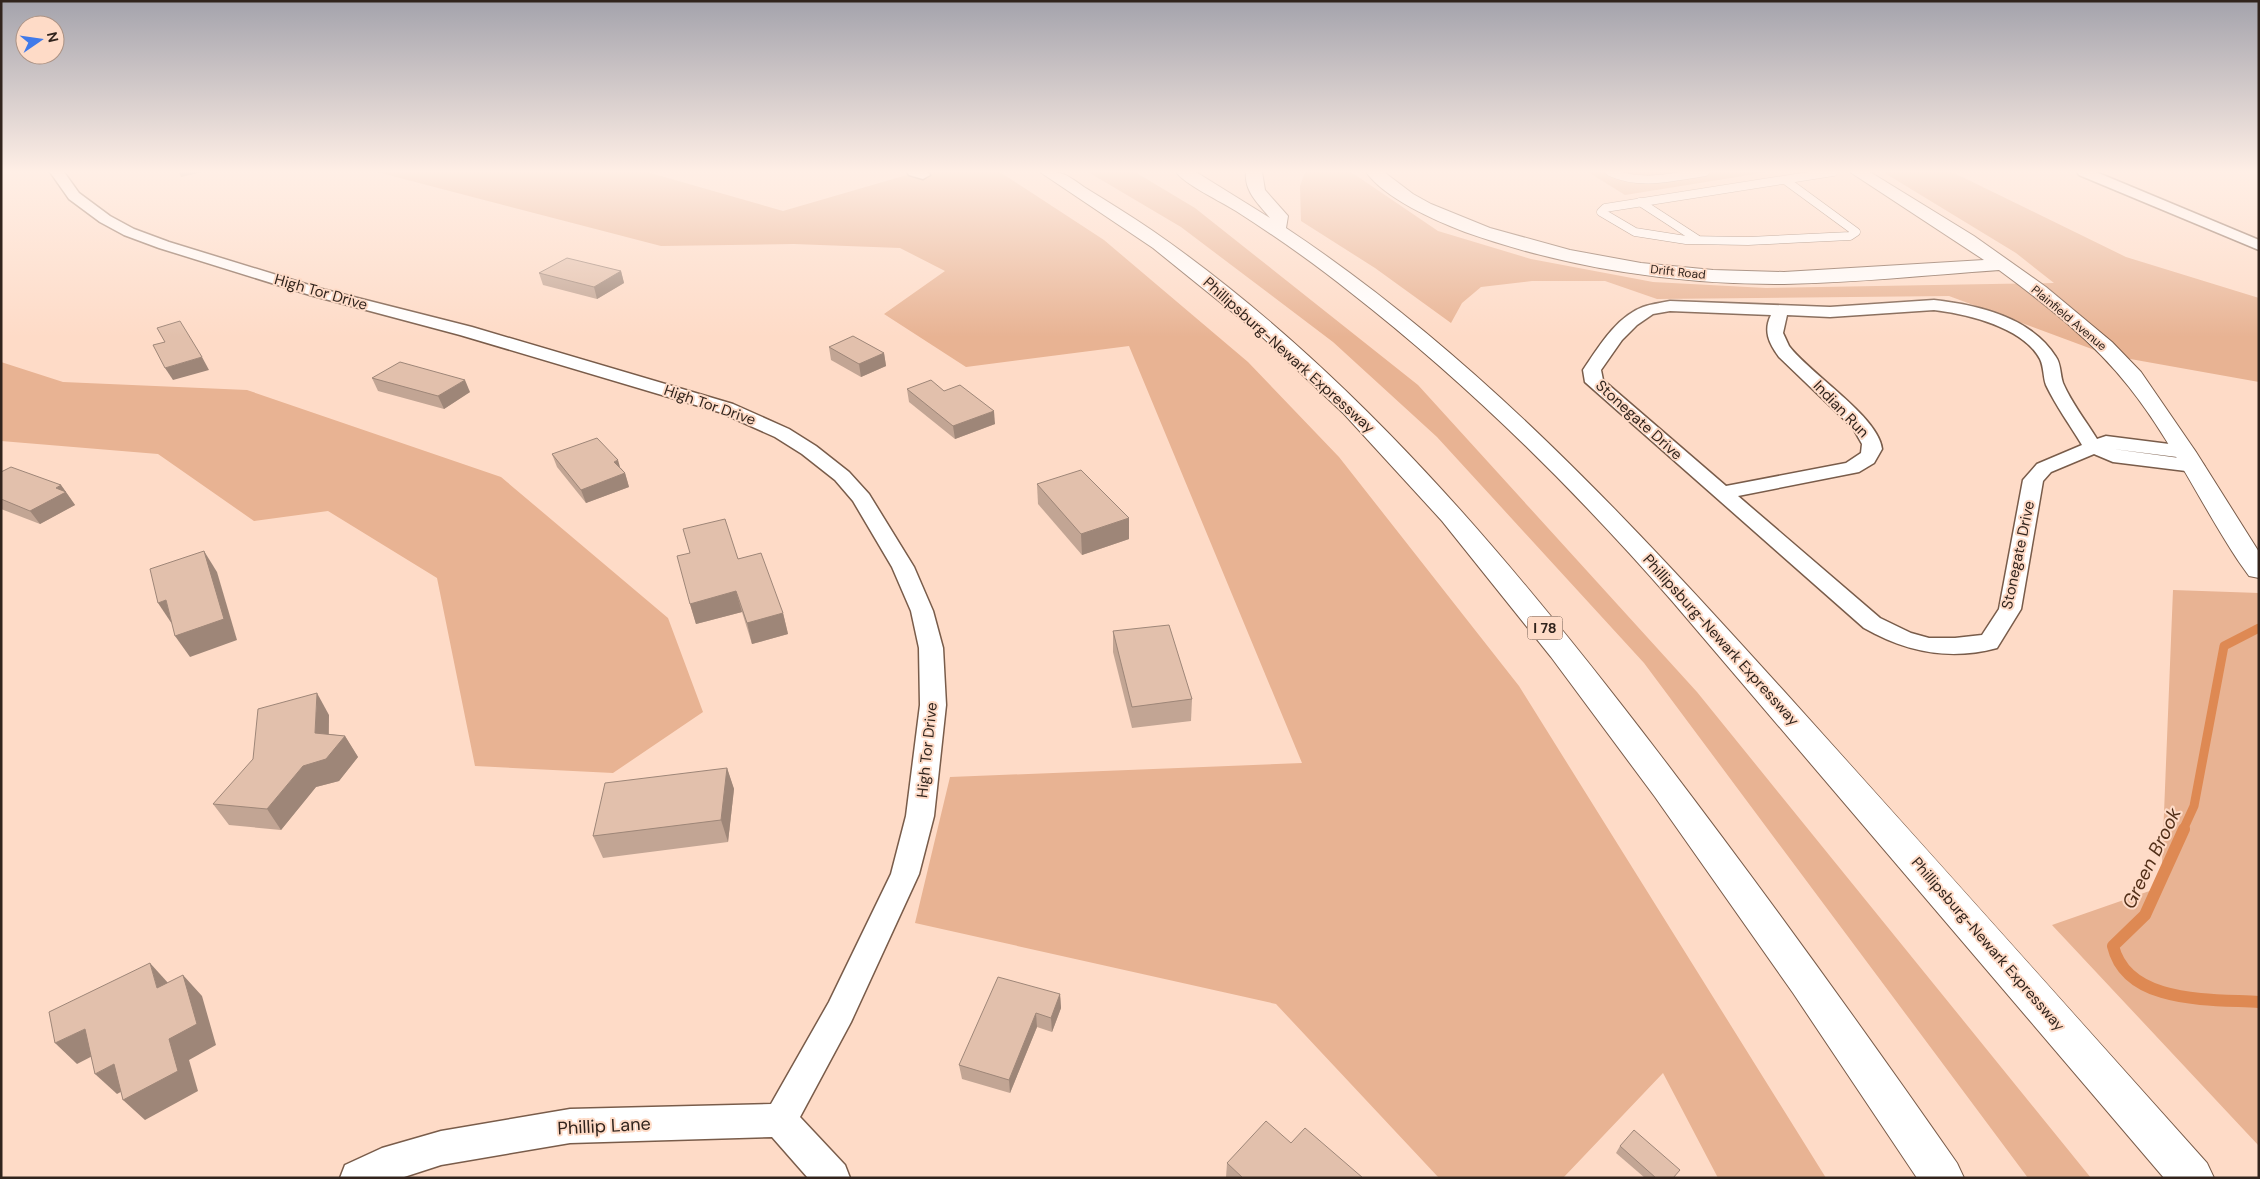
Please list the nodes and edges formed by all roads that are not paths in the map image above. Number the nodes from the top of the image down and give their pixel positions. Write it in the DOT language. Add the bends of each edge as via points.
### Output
graph roads {
  1 [pos="120,227"];
  2 [pos="1132,227"];
  3 [pos="1272,227"];
  4 [pos="1277,227"];
  5 [pos="1473,227"];
  6 [pos="1625,227"];
  7 [pos="1678,227"];
  8 [pos="1849,227"];
  9 [pos="1946,227"];
  10 [pos="2214,227"];
  11 [pos="1277,230"];
  12 [pos="1698,240"];
  13 [pos="2259,246"];
  14 [pos="2001,264"];
  15 [pos="1781,311"];
  16 [pos="2092,446"];
  17 [pos="2190,459"];
  18 [pos="1721,493"];
  19 [pos="2259,570"];
  20 [pos="780,1120"];
  21 [pos="358,1178"];
  22 [pos="832,1178"];
  23 [pos="1942,1178"];
  24 [pos="2192,1178"];
  1 -- 20 [label="street, High Tor Drive" via="164,245 316,292 466,331 726,408 750,417 809,450 842,476 862,498 903,567 922,610 931,648 933,706 920,816 905,874 840,1012"];
  2 -- 23 [label="main road, Phillipsburg-Newark Expressway / I 78" via="1208,281 1322,381 1417,478 1569,657 1640,751 1862,1059"];
  3 -- 11 [label="main road, Phillipsburg-Newark Expressway"];
  4 -- 11 [label="main road"];
  5 -- 14 [label="main road, Drift Road" via="1559,253 1625,266 1714,276 1762,278"];
  6 -- 12 [label="lane" via="1641,234"];
  7 -- 12 [label="lane"];
  8 -- 12 [label="lane" via="1856,232 1850,236"];
  9 -- 14 [label="main road, Plainfield Avenue"];
  10 -- 13 [label="street"];
  11 -- 24 [label="main road, Phillipsburg-Newark Expressway" via="1434,350 1611,518"];
  14 -- 17 [label="main road, Plainfield Avenue" via="2099,340 2135,379"];
  15 -- 16 [label="street, Stonegate Drive" via="1830,312 1934,305 1968,310 2000,321 2035,342 2049,359 2054,382"];
  15 -- 18 [label="street, Indian Run" via="1773,330 1777,342 1860,424 1869,435 1872,452 1852,468"];
  15 -- 18 [label="street, Stonegate Drive" via="1681,306 1648,311 1636,317 1602,354 1592,370 1594,382"];
  16 -- 17 [label="street" via="2113,456"];
  16 -- 18 [label="street, Stonegate Drive" via="2044,468 2033,480 2010,608 1989,642 1943,648 1915,644 1872,623"];
  17 -- 19 [label="main road, Plainfield Avenue"];
  20 -- 21 [label="street, Phillip Lane" via="570,1126 441,1148 382,1166"];
  20 -- 22 [label="street"];
}
